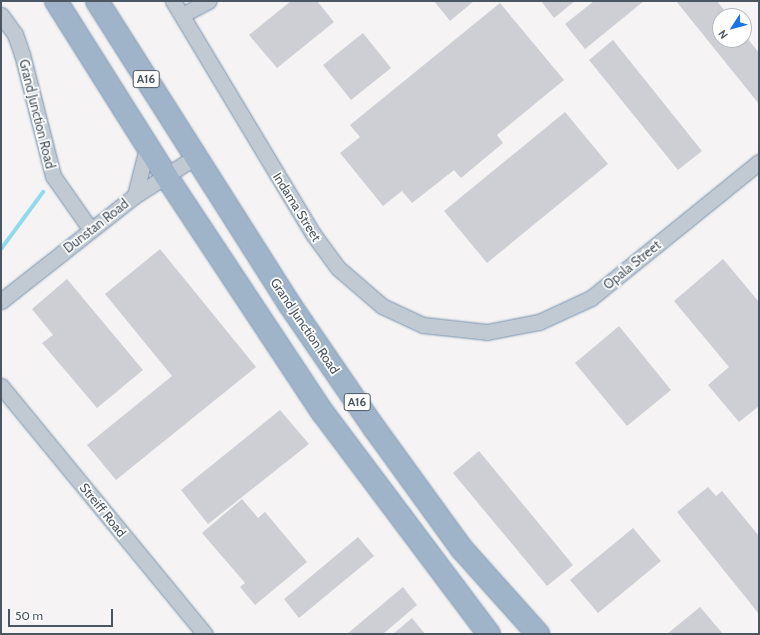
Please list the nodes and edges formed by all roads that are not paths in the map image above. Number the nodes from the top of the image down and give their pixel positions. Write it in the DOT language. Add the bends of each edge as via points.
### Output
graph roads {
  1 [pos="56,1"];
  2 [pos="96,1"];
  3 [pos="173,1"];
  4 [pos="208,1"];
  5 [pos="1,15"];
  6 [pos="182,15"];
  7 [pos="147,148"];
  8 [pos="195,156"];
  9 [pos="759,162"];
  10 [pos="166,176"];
  11 [pos="135,195"];
  12 [pos="91,230"];
  13 [pos="1,301"];
  14 [pos="487,332"];
  15 [pos="1,386"];
  16 [pos="204,634"];
  17 [pos="489,634"];
  18 [pos="538,634"];
  1 -- 7 [label="highway, A16"];
  2 -- 8 [label="highway, Grand Junction Road / A16"];
  3 -- 6 [label="street, Indama Street"];
  4 -- 6 [label="street"];
  5 -- 12 [label="street, Grand Junction Road" via="15,34 22,54 53,176"];
  6 -- 14 [label="street, Indama Street" via="313,234 349,280 382,306 423,325"];
  7 -- 10 [label="highway, A16"];
  7 -- 11 [label="street"];
  8 -- 10 [label="street, Dunstan Road"];
  8 -- 18 [label="highway, Grand Junction Road / A16" via="290,305 448,530"];
  9 -- 14 [label="street, Opala Street" via="591,298 539,322"];
  10 -- 11 [label="street, Dunstan Road"];
  10 -- 17 [label="highway, A16" via="328,419"];
  11 -- 12 [label="street, Dunstan Road"];
  12 -- 13 [label="street, Dunstan Road"];
  15 -- 16 [label="street, Streiff Road"];
}
